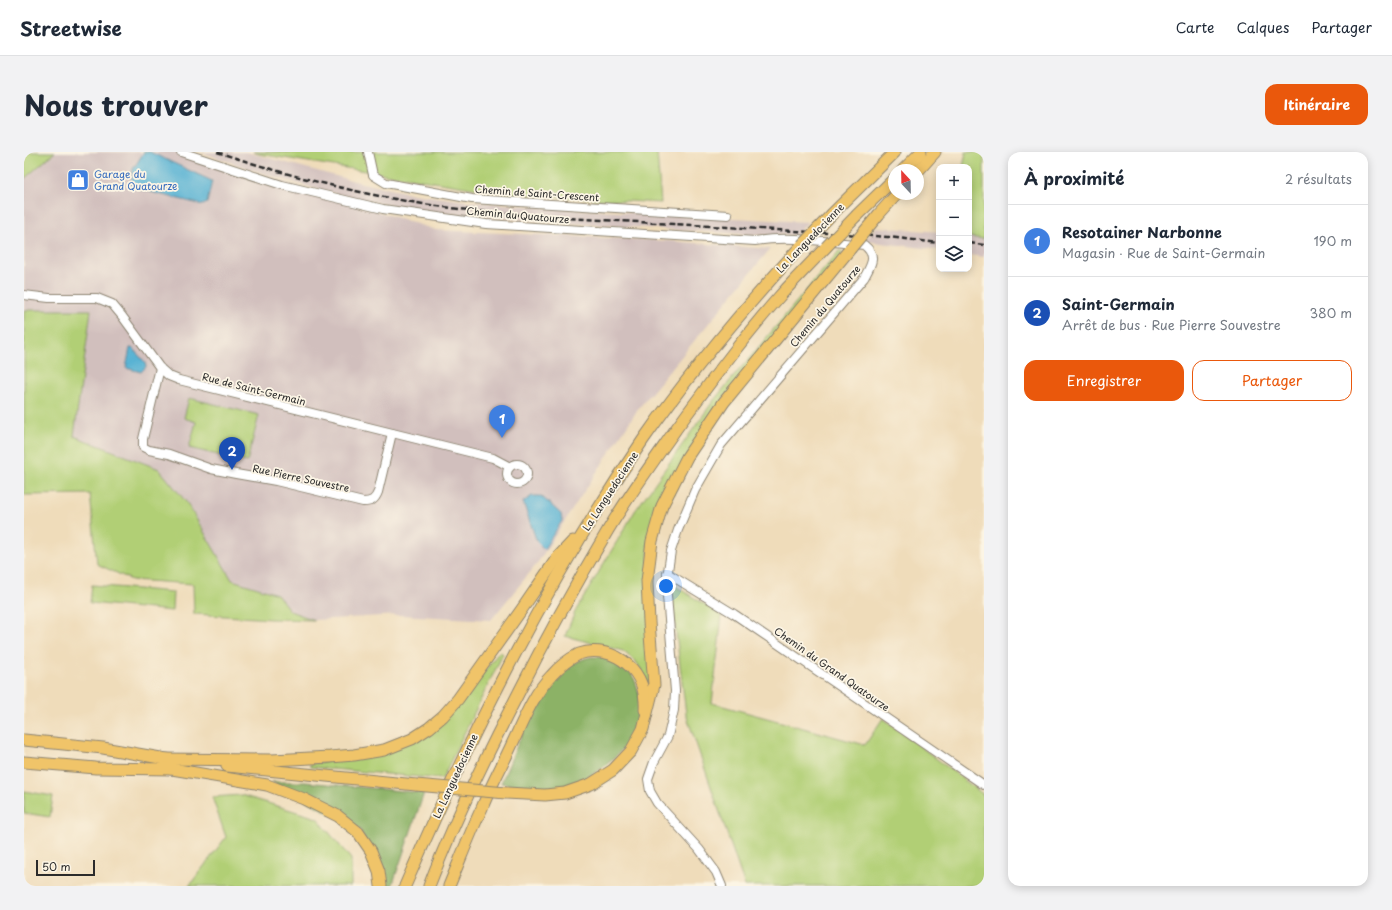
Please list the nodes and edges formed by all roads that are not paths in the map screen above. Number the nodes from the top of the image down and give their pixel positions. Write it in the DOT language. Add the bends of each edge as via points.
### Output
graph roads {
  1 [pos="182,152"];
  2 [pos="368,152"];
  3 [pos="895,152"];
  4 [pos="922,152"];
  5 [pos="935,152"];
  6 [pos="909,164"];
  7 [pos="924,164"];
  8 [pos="888,185"];
  9 [pos="892,200"];
  10 [pos="728,215"];
  11 [pos="24,295"];
  12 [pos="160,368"];
  13 [pos="392,433"];
  14 [pos="510,467"];
  15 [pos="584,530"];
  16 [pos="667,573"];
  17 [pos="643,728"];
  18 [pos="24,740"];
  19 [pos="24,762"];
  20 [pos="165,764"];
  21 [pos="984,785"];
  22 [pos="381,886"];
  23 [pos="406,886"];
  24 [pos="429,886"];
  25 [pos="449,886"];
  26 [pos="722,886"];
  1 -- 16 [label="street, Chemin du Quatourze" via="282,186 383,209 486,224 755,241 789,239 864,245 870,250 873,259 864,278 721,445 695,490 678,530"];
  2 -- 10 [label="street, Chemin de Saint-Crescent" via="373,175 386,183 472,199"];
  3 -- 15 [label="highway, La Languedocienne, bridge" via="832,214 724,332 643,440"];
  4 -- 6 [label="highway"];
  5 -- 7 [label="highway"];
  8 -- 24 [label="highway, La Languedocienne, bridge" via="779,297 740,344 658,455 609,528 550,631 511,708 442,851"];
  9 -- 17 [label="highway, bridge" via="724,402 687,457 662,506 652,541 648,582 654,685"];
  11 -- 12 [label="street, Rue de Saint-Germain" via="97,298 112,304"];
  12 -- 13 [label="street, Rue de Saint-Germain" via="179,380"];
  12 -- 13 [label="street, Rue Pierre Souvestre" via="143,446 211,469 369,502 376,498 378,492"];
  13 -- 14 [label="street, Rue de Saint-Germain" via="492,458"];
  15 -- 20 [label="highway" via="557,558 458,699 444,716 412,739 384,750 354,755"];
  15 -- 23 [label="highway, La Languedocienne" via="491,701"];
  16 -- 21 [label="street, Chemin du Grand Quatourze" via="734,614"];
  16 -- 26 [label="street, Chemin du Quatourze" via="674,710 668,736 648,779 650,791 657,803 699,849 716,872"];
  17 -- 20 [label="highway, bridge" via="631,751 613,770 591,784 565,793 545,796 266,770"];
  17 -- 25 [label="highway" via="645,703 642,682 620,657 590,652 580,654 564,663 550,677 528,711 482,806"];
  18 -- 20 [label="highway" via="103,748"];
  19 -- 20 [label="highway" via="96,768"];
  20 -- 22 [label="highway" via="267,785 338,816 358,832 371,851 379,871"];
}
